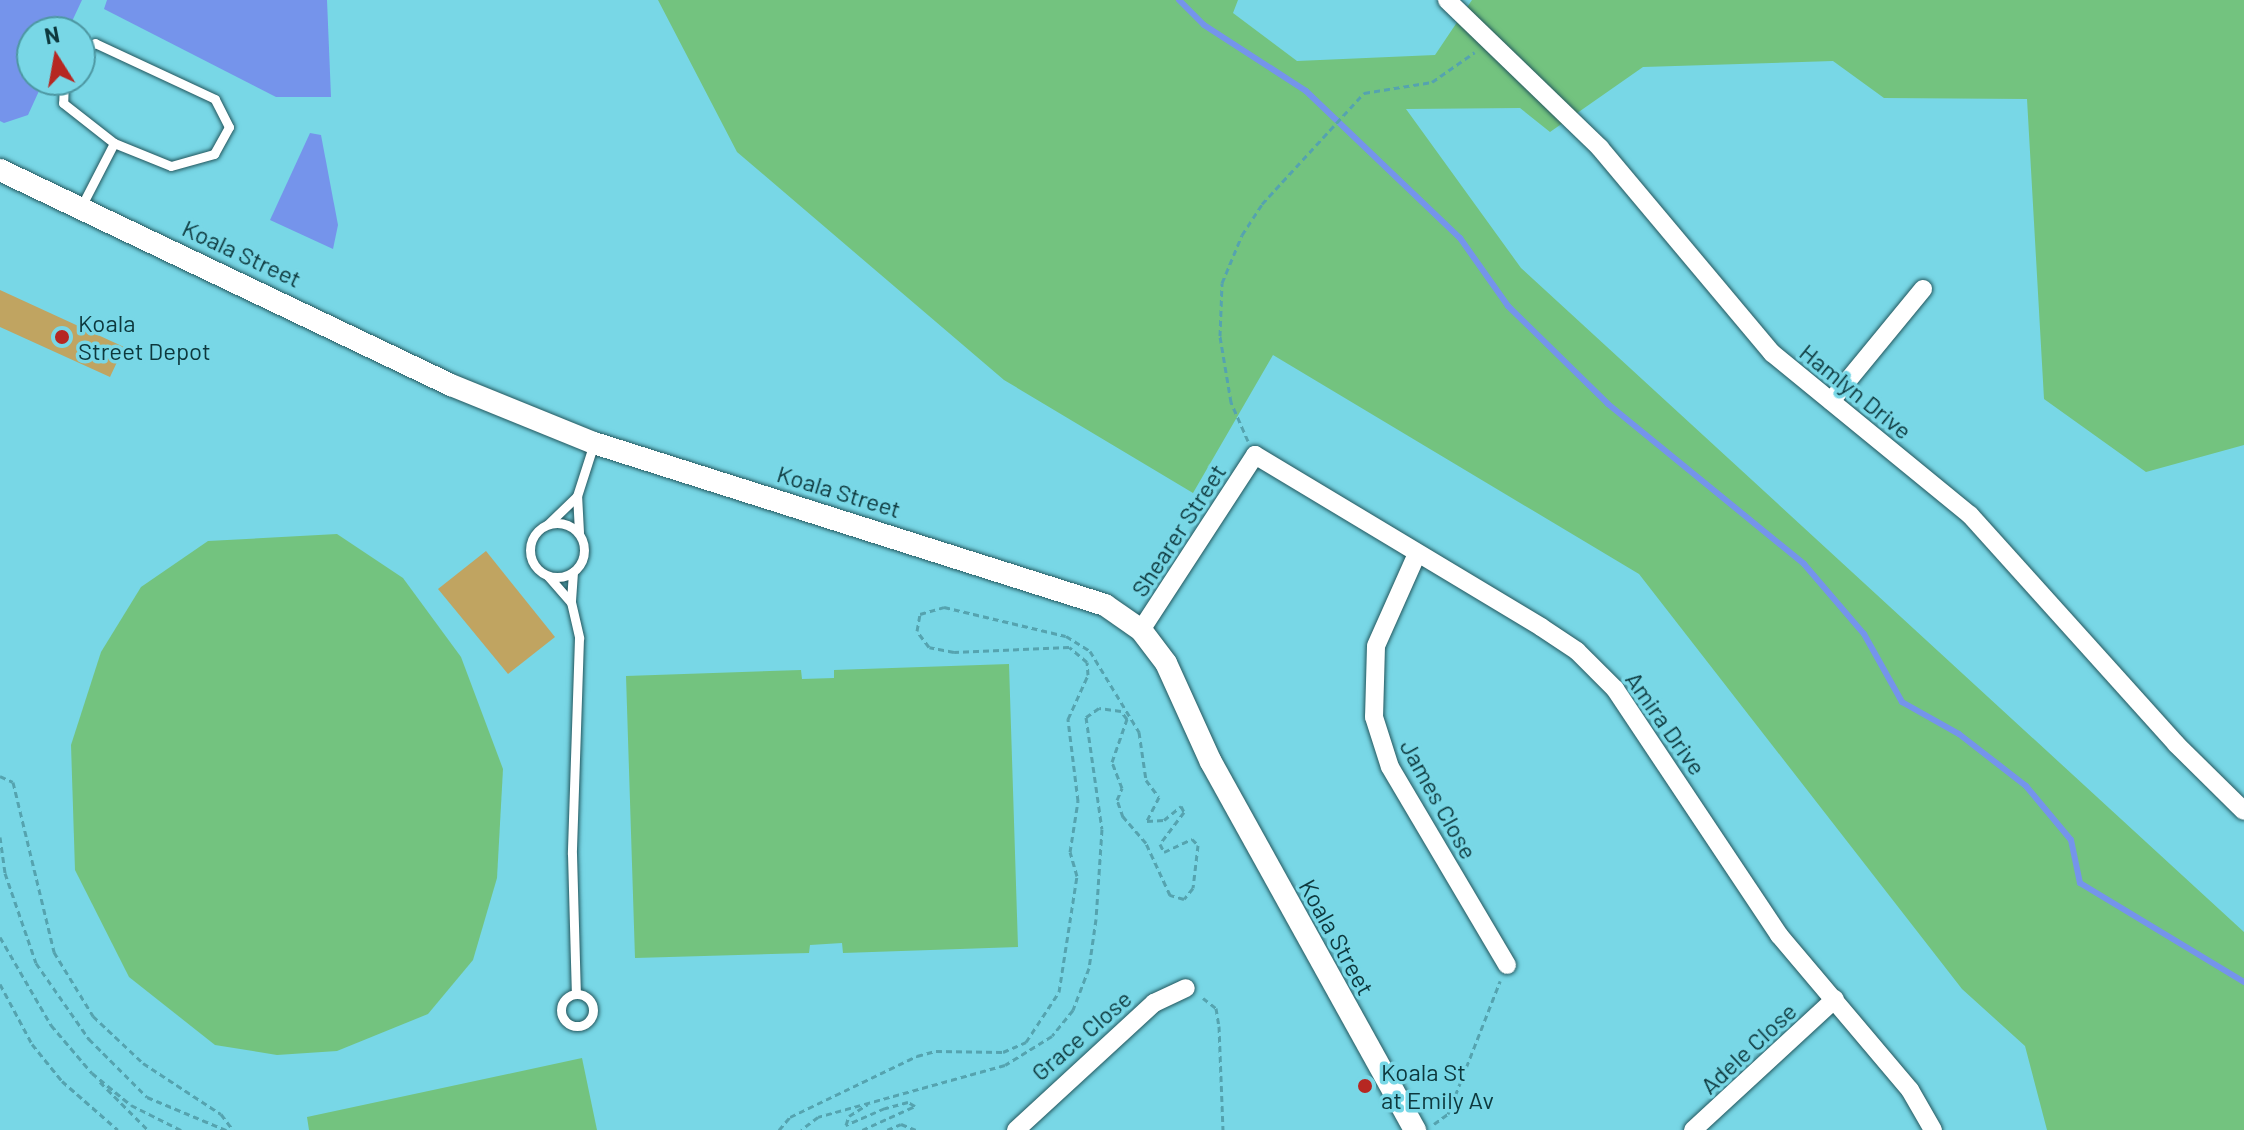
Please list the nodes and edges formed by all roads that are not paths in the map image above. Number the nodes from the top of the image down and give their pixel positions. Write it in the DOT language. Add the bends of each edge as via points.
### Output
graph roads {
  1 [pos="1447,0"];
  2 [pos="1468,7"];
  3 [pos="96,43"];
  4 [pos="63,96"];
  5 [pos="114,143"];
  6 [pos="0,170"];
  7 [pos="81,207"];
  8 [pos="1923,289"];
  9 [pos="1831,401"];
  10 [pos="594,443"];
  11 [pos="1255,455"];
  12 [pos="577,496"];
  13 [pos="548,524"];
  14 [pos="579,533"];
  15 [pos="1416,556"];
  16 [pos="573,572"];
  17 [pos="548,576"];
  18 [pos="571,602"];
  19 [pos="1141,630"];
  20 [pos="2244,811"];
  21 [pos="1507,965"];
  22 [pos="1186,988"];
  23 [pos="576,994"];
  24 [pos="1835,999"];
  25 [pos="1016,1130"];
  26 [pos="1415,1130"];
  27 [pos="1693,1130"];
  28 [pos="1933,1130"];
  1 -- 2 [label="street, Hamlyn Drive"];
  2 -- 9 [label="street, Hamlyn Drive" via="1491,38 1600,148 1772,353"];
  3 -- 5 [label="lane" via="215,99 229,127 214,154 171,166"];
  4 -- 5 [label="lane" via="63,103"];
  5 -- 7 [label="lane"];
  6 -- 7 [label="street, Koala Street"];
  7 -- 10 [label="street, Koala Street" via="451,385"];
  8 -- 9 [label="street"];
  9 -- 20 [label="street, Hamlyn Drive" via="1970,515 2176,744"];
  10 -- 12 [label="lane"];
  10 -- 19 [label="street, Koala Street" via="1090,597"];
  11 -- 15 [label="street, Amira Drive"];
  11 -- 19 [label="street, Shearer Street"];
  12 -- 13 [label="lane"];
  12 -- 14 [label="lane"];
  13 -- 14 [label="lane" via="565,523"];
  13 -- 17 [label="lane" via="535,534 530,550 535,566"];
  14 -- 16 [label="lane" via="585,549"];
  15 -- 21 [label="street, James Close" via="1376,646 1374,717 1390,767"];
  15 -- 24 [label="street, Amira Drive" via="1541,627 1599,671 1637,718 1779,935"];
  16 -- 17 [label="lane"];
  16 -- 18 [label="lane"];
  17 -- 18 [label="lane"];
  18 -- 23 [label="lane" via="579,638 572,854"];
  19 -- 26 [label="street, Koala Street" via="1166,663 1211,762"];
  22 -- 25 [label="street, Grace Close" via="1154,1003"];
  24 -- 27 [label="street, Adele Close"];
  24 -- 28 [label="street, Amira Drive" via="1910,1090"];
}
